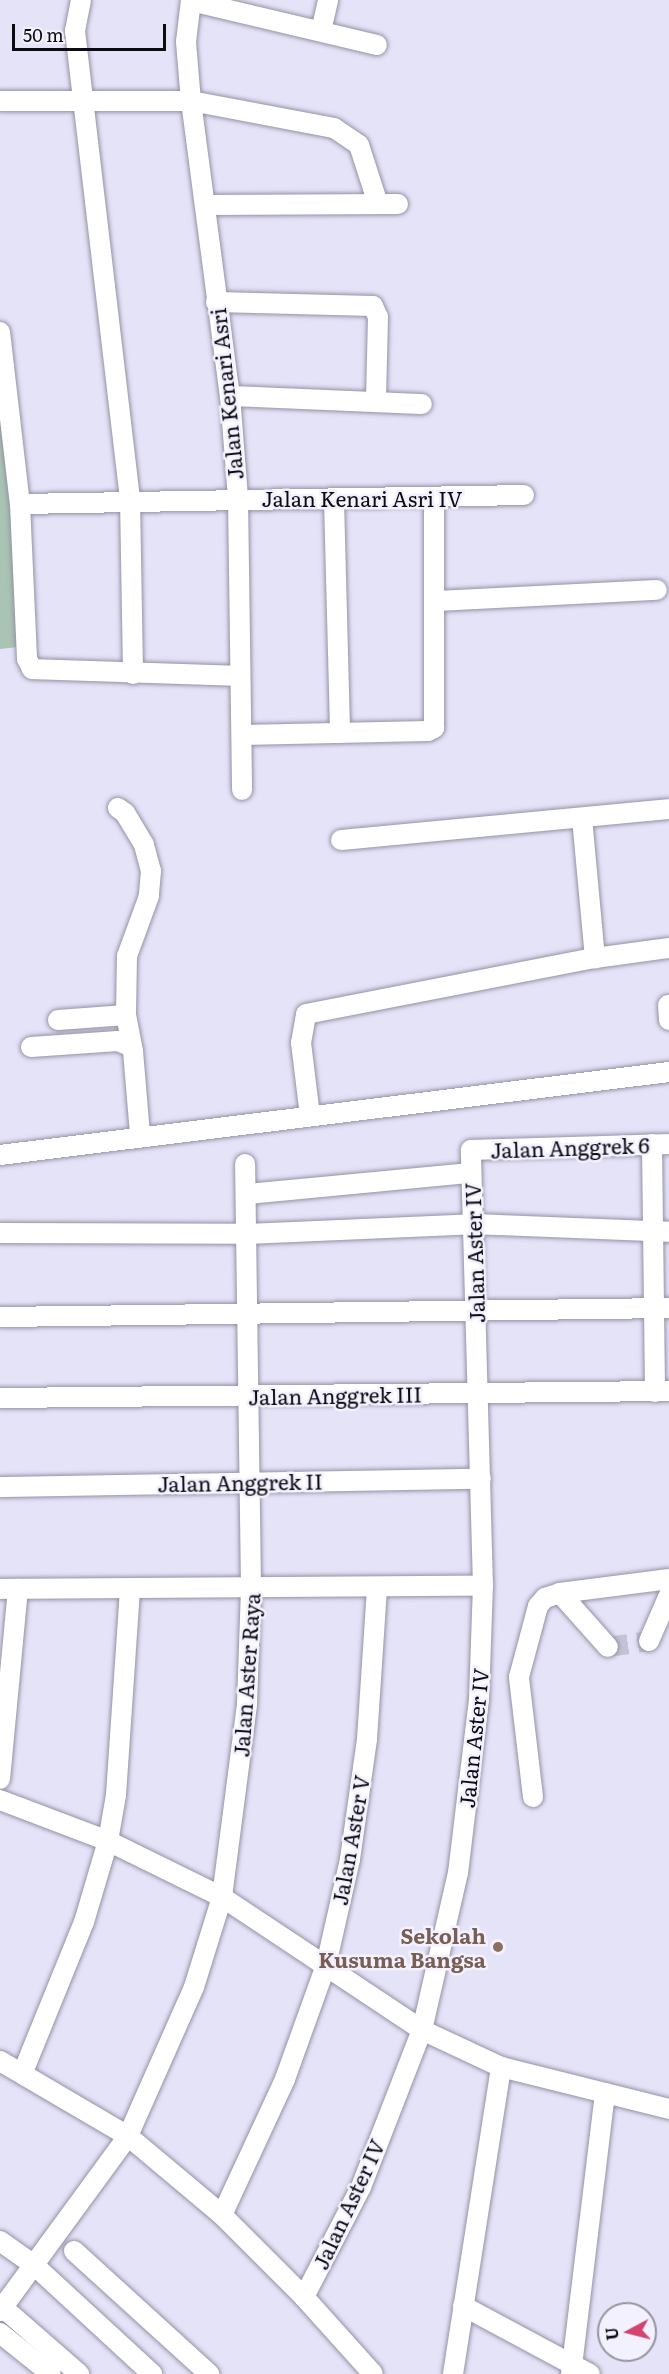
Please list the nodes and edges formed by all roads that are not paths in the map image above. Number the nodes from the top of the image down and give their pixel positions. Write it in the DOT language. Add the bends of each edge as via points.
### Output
graph roads {
  1 [pos="81,0"];
  2 [pos="191,0"];
  3 [pos="328,0"];
  4 [pos="321,31"];
  5 [pos="377,45"];
  6 [pos="83,99"];
  7 [pos="0,101"];
  8 [pos="191,101"];
  9 [pos="378,204"];
  10 [pos="398,204"];
  11 [pos="206,205"];
  12 [pos="216,302"];
  13 [pos="0,332"];
  14 [pos="230,396"];
  15 [pos="376,400"];
  16 [pos="422,404"];
  17 [pos="524,495"];
  18 [pos="238,498"];
  19 [pos="434,498"];
  20 [pos="130,499"];
  21 [pos="334,500"];
  22 [pos="20,504"];
  23 [pos="657,590"];
  24 [pos="437,601"];
  25 [pos="134,674"];
  26 [pos="240,676"];
  27 [pos="340,733"];
  28 [pos="242,735"];
  29 [pos="242,790"];
  30 [pos="118,808"];
  31 [pos="669,809"];
  32 [pos="582,818"];
  33 [pos="341,840"];
  34 [pos="669,948"];
  35 [pos="595,958"];
  36 [pos="126,1015"];
  37 [pos="58,1020"];
  38 [pos="130,1046"];
  39 [pos="31,1047"];
  40 [pos="669,1072"];
  41 [pos="310,1116"];
  42 [pos="140,1135"];
  43 [pos="660,1144"];
  44 [pos="471,1150"];
  45 [pos="0,1155"];
  46 [pos="245,1164"];
  47 [pos="471,1173"];
  48 [pos="247,1194"];
  49 [pos="473,1224"];
  50 [pos="661,1232"];
  51 [pos="0,1233"];
  52 [pos="247,1234"];
  53 [pos="661,1308"];
  54 [pos="476,1311"];
  55 [pos="249,1314"];
  56 [pos="0,1317"];
  57 [pos="662,1392"];
  58 [pos="479,1393"];
  59 [pos="250,1396"];
  60 [pos="0,1398"];
  61 [pos="481,1479"];
  62 [pos="250,1481"];
  63 [pos="0,1487"];
  64 [pos="669,1579"];
  65 [pos="483,1586"];
  66 [pos="252,1587"];
  67 [pos="376,1587"];
  68 [pos="129,1588"];
  69 [pos="9,1589"];
  70 [pos="560,1593"];
  71 [pos="669,1595"];
  72 [pos="649,1641"];
  73 [pos="608,1647"];
  74 [pos="0,1779"];
  75 [pos="533,1797"];
  76 [pos="0,1800"];
  77 [pos="108,1841"];
  78 [pos="222,1897"];
  79 [pos="326,1965"];
  80 [pos="422,2030"];
  81 [pos="0,2061"];
  82 [pos="501,2067"];
  83 [pos="22,2072"];
  84 [pos="605,2093"];
  85 [pos="669,2109"];
  86 [pos="128,2136"];
  87 [pos="222,2215"];
  88 [pos="0,2241"];
  89 [pos="74,2252"];
  90 [pos="34,2265"];
  91 [pos="304,2297"];
  92 [pos="463,2306"];
  93 [pos="1,2308"];
  94 [pos="149,2321"];
  95 [pos="0,2333"];
  96 [pos="125,2345"];
  97 [pos="571,2369"];
  98 [pos="51,2374"];
  99 [pos="79,2374"];
  100 [pos="152,2374"];
  101 [pos="209,2374"];
  102 [pos="373,2374"];
  103 [pos="453,2374"];
  104 [pos="590,2374"];
  1 -- 6 [label="street" via="75,31"];
  2 -- 4 [label="street"];
  2 -- 8 [label="street, Jalan Kenari Asri" via="186,42"];
  3 -- 4 [label="street"];
  4 -- 5 [label="street"];
  6 -- 7 [label="street"];
  6 -- 8 [label="street"];
  6 -- 20 [label="street"];
  8 -- 9 [label="street" via="340,132 359,145"];
  8 -- 11 [label="street, Jalan Kenari Asri"];
  9 -- 10 [label="street"];
  9 -- 11 [label="street"];
  11 -- 12 [label="street, Jalan Kenari Asri"];
  12 -- 14 [label="street, Jalan Kenari Asri"];
  12 -- 15 [label="street" via="373,306 378,317"];
  13 -- 22 [label="street"];
  14 -- 15 [label="street"];
  14 -- 18 [label="street, Jalan Kenari Asri"];
  15 -- 16 [label="street"];
  17 -- 19 [label="street, Jalan Kenari Asri IV"];
  18 -- 20 [label="street, Jalan Kenari Asri IV"];
  18 -- 21 [label="street, Jalan Kenari Asri IV"];
  18 -- 26 [label="street, Jalan Kenari Asri"];
  19 -- 21 [label="street, Jalan Kenari Asri IV"];
  19 -- 24 [label="street"];
  20 -- 22 [label="street, Jalan Kenari Asri IV"];
  20 -- 25 [label="street"];
  21 -- 27 [label="street"];
  22 -- 25 [label="street" via="27,659 32,669"];
  23 -- 24 [label="street"];
  24 -- 27 [label="street" via="434,728"];
  25 -- 26 [label="street"];
  26 -- 28 [label="street, Jalan Kenari Asri"];
  27 -- 28 [label="street"];
  28 -- 29 [label="street, Jalan Kenari Asri"];
  30 -- 36 [label="street" via="126,813 144,845 151,871 149,896 127,956"];
  31 -- 32 [label="street"];
  32 -- 33 [label="street"];
  32 -- 35 [label="street"];
  34 -- 35 [label="street"];
  35 -- 41 [label="street" via="306,1014 301,1043"];
  36 -- 37 [label="street"];
  36 -- 38 [label="street"];
  38 -- 39 [label="street" via="118,1041"];
  38 -- 42 [label="street"];
  40 -- 41 [label="street"];
  41 -- 42 [label="street"];
  42 -- 45 [label="street"];
  43 -- 44 [label="street, Jalan Anggrek 6"];
  43 -- 50 [label="street"];
  44 -- 47 [label="street, Jalan Aster IV"];
  46 -- 48 [label="street, Jalan Aster Raya"];
  47 -- 48 [label="street"];
  47 -- 49 [label="street, Jalan Aster IV"];
  48 -- 52 [label="street, Jalan Aster Raya"];
  49 -- 50 [label="street"];
  49 -- 52 [label="street"];
  49 -- 54 [label="street, Jalan Aster IV"];
  50 -- 53 [label="street"];
  51 -- 52 [label="street"];
  52 -- 55 [label="street, Jalan Aster Raya"];
  53 -- 54 [label="street"];
  53 -- 57 [label="street"];
  54 -- 55 [label="street"];
  54 -- 58 [label="street, Jalan Aster IV"];
  55 -- 56 [label="street"];
  55 -- 59 [label="street, Jalan Aster Raya"];
  57 -- 58 [label="street, Jalan Anggrek III"];
  58 -- 59 [label="street, Jalan Anggrek III"];
  58 -- 61 [label="street, Jalan Aster IV"];
  59 -- 60 [label="street, Jalan Anggrek III"];
  59 -- 62 [label="street, Jalan Aster Raya"];
  61 -- 62 [label="street, Jalan Anggrek II"];
  61 -- 65 [label="street, Jalan Aster IV"];
  62 -- 63 [label="street, Jalan Anggrek II"];
  62 -- 66 [label="street, Jalan Aster Raya"];
  64 -- 70 [label="street"];
  65 -- 67 [label="street"];
  65 -- 80 [label="street, Jalan Aster IV" via="479,1699 458,1873"];
  66 -- 67 [label="street"];
  66 -- 68 [label="street"];
  66 -- 78 [label="street, Jalan Aster Raya" via="247,1704"];
  67 -- 79 [label="street, Jalan Aster V" via="368,1739 350,1859"];
  68 -- 69 [label="street"];
  68 -- 77 [label="street" via="116,1795"];
  69 -- 74 [label="street"];
  70 -- 73 [label="street"];
  70 -- 75 [label="street" via="545,1598 538,1606 519,1677"];
  71 -- 72 [label="street"];
  76 -- 77 [label="street"];
  77 -- 78 [label="street"];
  77 -- 83 [label="street" via="84,1922"];
  78 -- 79 [label="street"];
  78 -- 86 [label="street, Jalan Aster Raya" via="194,1987"];
  79 -- 80 [label="street"];
  79 -- 87 [label="street, Jalan Aster V" via="285,2079"];
  80 -- 82 [label="street"];
  80 -- 91 [label="street, Jalan Aster IV" via="361,2187"];
  81 -- 83 [label="street"];
  82 -- 84 [label="street"];
  82 -- 92 [label="street"];
  83 -- 86 [label="street"];
  84 -- 85 [label="street"];
  84 -- 97 [label="street"];
  86 -- 87 [label="street"];
  86 -- 90 [label="street, Jalan Aster Raya"];
  87 -- 91 [label="street"];
  88 -- 90 [label="street"];
  89 -- 94 [label="street"];
  90 -- 93 [label="street, Jalan Aster Raya"];
  90 -- 96 [label="street"];
  91 -- 102 [label="street"];
  92 -- 97 [label="street"];
  92 -- 103 [label="street"];
  93 -- 99 [label="street"];
  94 -- 96 [label="street"];
  94 -- 101 [label="street"];
  95 -- 98 [label="street"];
  96 -- 100 [label="street"];
  97 -- 104 [label="street"];
}
